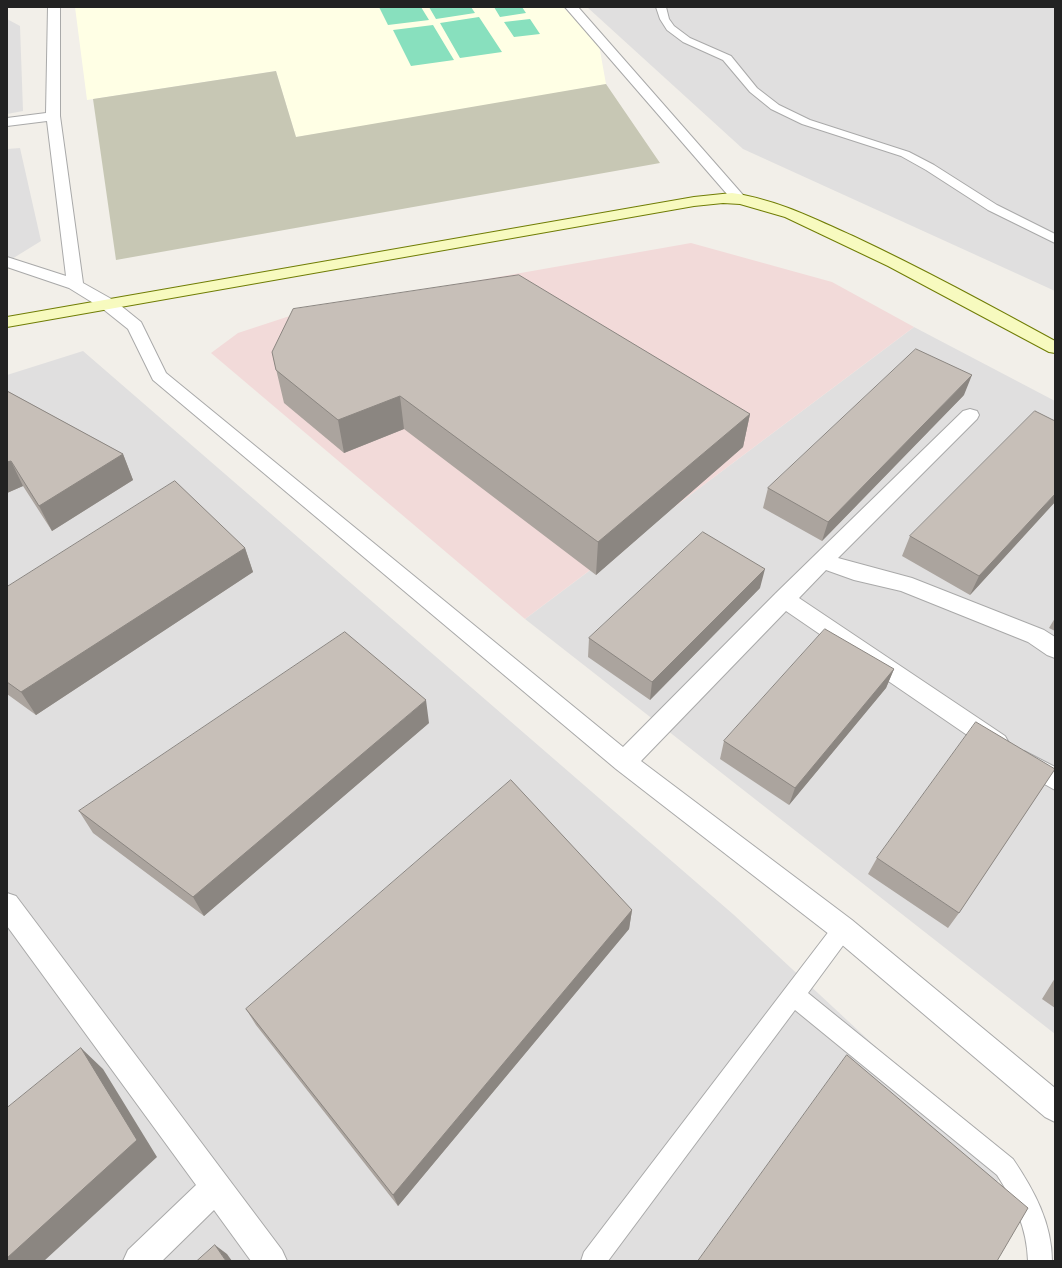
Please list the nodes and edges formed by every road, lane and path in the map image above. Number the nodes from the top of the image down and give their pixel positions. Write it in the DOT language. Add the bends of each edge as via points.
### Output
graph roads {
  1 [pos="54,7"];
  2 [pos="572,7"];
  3 [pos="661,7"];
  4 [pos="53,116"];
  5 [pos="7,122"];
  6 [pos="738,198"];
  7 [pos="1055,239"];
  8 [pos="7,262"];
  9 [pos="75,285"];
  10 [pos="109,306"];
  11 [pos="7,322"];
  12 [pos="1055,348"];
  13 [pos="970,415"];
  14 [pos="822,561"];
  15 [pos="784,599"];
  16 [pos="1055,649"];
  17 [pos="624,762"];
  18 [pos="1055,779"];
  19 [pos="10,916"];
  20 [pos="843,929"];
  21 [pos="793,995"];
  22 [pos="1055,1107"];
  23 [pos="216,1187"];
  24 [pos="139,1261"];
  25 [pos="271,1261"];
  26 [pos="593,1261"];
  27 [pos="1040,1261"];
  1 -- 4 [label="street"];
  2 -- 6 [label="street"];
  3 -- 7 [label="lane" via="662,17 669,28 680,37 727,58 752,88 775,107 801,121 906,154 995,209"];
  4 -- 5 [label="street"];
  4 -- 9 [label="street"];
  6 -- 10 [label="street" via="667,206"];
  6 -- 12 [label="street" via="795,216 884,256"];
  8 -- 9 [label="street"];
  9 -- 10 [label="street"];
  10 -- 11 [label="street"];
  10 -- 17 [label="street" via="135,326 159,376"];
  13 -- 14 [label="street"];
  14 -- 15 [label="street"];
  14 -- 16 [label="street" via="854,572 905,584 1036,636"];
  15 -- 17 [label="street"];
  15 -- 18 [label="street" via="1037,770"];
  17 -- 20 [label="street"];
  19 -- 23 [label="street"];
  20 -- 21 [label="lane"];
  20 -- 22 [label="street"];
  21 -- 26 [label="lane"];
  21 -- 27 [label="lane" via="1005,1167 1022,1191 1033,1215"];
  23 -- 24 [label="street"];
  23 -- 25 [label="street"];
}
